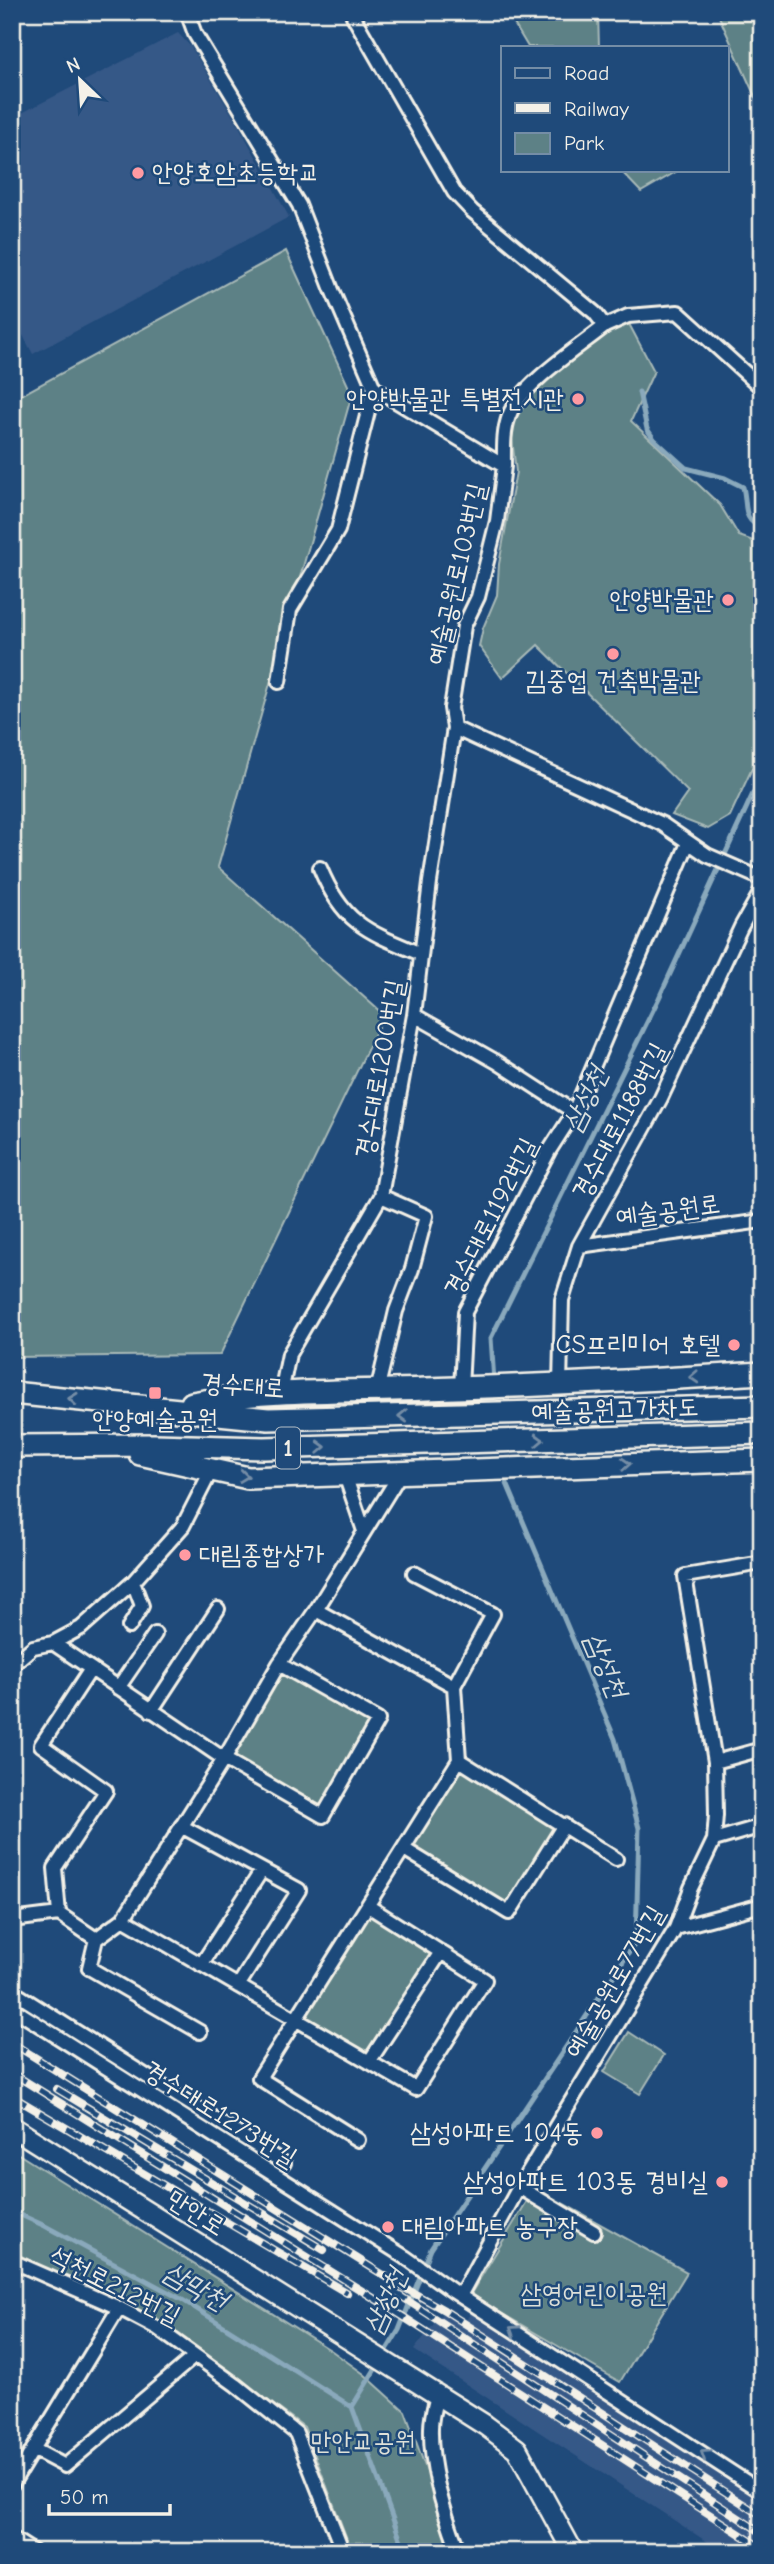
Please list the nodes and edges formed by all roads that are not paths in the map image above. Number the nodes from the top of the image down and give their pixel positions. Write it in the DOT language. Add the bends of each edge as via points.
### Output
graph roads {
  1 [pos="187,12"];
  2 [pos="359,12"];
  3 [pos="604,326"];
  4 [pos="374,388"];
  5 [pos="762,388"];
  6 [pos="504,466"];
  7 [pos="279,682"];
  8 [pos="454,728"];
  9 [pos="688,843"];
  10 [pos="320,868"];
  11 [pos="757,877"];
  12 [pos="762,890"];
  13 [pos="421,954"];
  14 [pos="414,1015"];
  15 [pos="574,1112"];
  16 [pos="381,1196"];
  17 [pos="762,1221"];
  18 [pos="579,1245"];
  19 [pos="762,1373"];
  20 [pos="551,1385"];
  21 [pos="465,1388"];
  22 [pos="377,1391"];
  23 [pos="12,1393"];
  24 [pos="281,1393"];
  25 [pos="762,1406"];
  26 [pos="166,1408"];
  27 [pos="471,1414"];
  28 [pos="762,1433"];
  29 [pos="106,1446"];
  30 [pos="12,1447"];
  31 [pos="762,1460"];
  32 [pos="211,1471"];
  33 [pos="400,1474"];
  34 [pos="345,1475"];
  35 [pos="364,1531"];
  36 [pos="762,1563"];
  37 [pos="415,1573"];
  38 [pos="133,1582"];
  39 [pos="218,1609"];
  40 [pos="316,1610"];
  41 [pos="129,1627"];
  42 [pos="155,1634"];
  43 [pos="53,1643"];
  44 [pos="279,1664"];
  45 [pos="12,1665"];
  46 [pos="91,1669"];
  47 [pos="454,1686"];
  48 [pos="118,1688"];
  49 [pos="151,1711"];
  50 [pos="762,1749"];
  51 [pos="224,1759"];
  52 [pos="459,1760"];
  53 [pos="715,1762"];
  54 [pos="564,1825"];
  55 [pos="181,1826"];
  56 [pos="762,1826"];
  57 [pos="714,1840"];
  58 [pos="404,1849"];
  59 [pos="615,1859"];
  60 [pos="262,1870"];
  61 [pos="762,1905"];
  62 [pos="368,1906"];
  63 [pos="60,1914"];
  64 [pos="123,1919"];
  65 [pos="12,1920"];
  66 [pos="676,1928"];
  67 [pos="96,1939"];
  68 [pos="441,1952"];
  69 [pos="201,1965"];
  70 [pos="238,1986"];
  71 [pos="12,1991"];
  72 [pos="12,2008"];
  73 [pos="296,2020"];
  74 [pos="200,2032"];
  75 [pos="369,2062"];
  76 [pos="214,2119"];
  77 [pos="12,2127"];
  78 [pos="205,2132"];
  79 [pos="358,2140"];
  80 [pos="284,2163"];
  81 [pos="519,2188"];
  82 [pos="594,2232"];
  83 [pos="12,2261"];
  84 [pos="457,2294"];
  85 [pos="119,2308"];
  86 [pos="195,2356"];
  87 [pos="437,2396"];
  88 [pos="33,2449"];
  89 [pos="12,2484"];
  90 [pos="762,2491"];
  91 [pos="12,2538"];
  92 [pos="34,2552"];
  93 [pos="344,2552"];
  94 [pos="459,2552"];
  95 [pos="573,2552"];
  1 -- 4 [label="street" via="195,34 299,205"];
  2 -- 3 [label="street" via="353,16 454,192 595,313"];
  3 -- 5 [label="street" via="628,316 678,312"];
  3 -- 6 [label="street" via="516,402 505,436"];
  4 -- 6 [label="street, 예술공원로103번길"];
  4 -- 7 [label="street" via="338,530 290,610"];
  6 -- 8 [label="street, 예술공원로103번길" via="497,521 478,597 464,626 451,708"];
  8 -- 9 [label="street" via="663,824"];
  8 -- 13 [label="street, 경수대로1200번길"];
  9 -- 11 [label="street"];
  9 -- 15 [label="street, 경수대로1192번길"];
  10 -- 13 [label="street" via="344,912 361,927"];
  12 -- 18 [label="street, 경수대로1188번길" via="662,1098"];
  13 -- 14 [label="street, 경수대로1200번길"];
  14 -- 15 [label="street"];
  14 -- 16 [label="street, 경수대로1200번길"];
  15 -- 21 [label="street, 경수대로1192번길" via="465,1312"];
  16 -- 22 [label="street" via="426,1216"];
  16 -- 24 [label="street, 경수대로1200번길" via="289,1354"];
  17 -- 18 [label="street, 예술공원로"];
  18 -- 20 [label="street, 경수대로1188번길" via="562,1300"];
  19 -- 20 [label="main road, one-way"];
  20 -- 21 [label="main road"];
  21 -- 22 [label="main road"];
  22 -- 24 [label="main road"];
  26 -- 23 [label="main road, 경수대로 / 1, one-way"];
  24 -- 26 [label="main road"];
  25 -- 27 [label="main road, 예술공원고가차도 / 1"];
  27 -- 26 [label="main road, 경수대로 / 1, one-way" via="268,1419"];
  29 -- 28 [label="main road, 예술공원고가차도 / 1, one-way" via="264,1448"];
  29 -- 30 [label="main road, 1"];
  29 -- 32 [label="main road"];
  33 -- 31 [label="main road, one-way"];
  32 -- 34 [label="main road, one-way" via="248,1478"];
  32 -- 38 [label="street" via="183,1526"];
  33 -- 34 [label="main road"];
  33 -- 35 [label="street"];
  34 -- 35 [label="street"];
  35 -- 40 [label="street"];
  36 -- 53 [label="street, 예술공원로77번길" via="685,1576"];
  37 -- 47 [label="street" via="493,1614"];
  38 -- 41 [label="street" via="142,1606"];
  38 -- 43 [label="street" via="81,1628"];
  39 -- 49 [label="street"];
  40 -- 44 [label="street"];
  40 -- 47 [label="street"];
  42 -- 48 [label="street"];
  43 -- 45 [label="street" via="33,1647"];
  43 -- 46 [label="street"];
  44 -- 51 [label="street"];
  44 -- 51 [label="street" via="378,1720 323,1816"];
  46 -- 48 [label="street"];
  46 -- 63 [label="street" via="41,1745 106,1791 55,1868"];
  47 -- 52 [label="street"];
  48 -- 49 [label="street"];
  49 -- 51 [label="street"];
  50 -- 53 [label="street"];
  51 -- 55 [label="street"];
  52 -- 54 [label="street"];
  52 -- 58 [label="street"];
  53 -- 57 [label="street, 예술공원로77번길"];
  54 -- 58 [label="street" via="509,1913"];
  54 -- 59 [label="street"];
  55 -- 60 [label="street"];
  55 -- 64 [label="street"];
  56 -- 57 [label="street"];
  57 -- 66 [label="street, 예술공원로77번길"];
  58 -- 62 [label="street"];
  60 -- 69 [label="street"];
  60 -- 70 [label="street" via="299,1890"];
  61 -- 66 [label="street"];
  62 -- 68 [label="street"];
  62 -- 73 [label="street"];
  63 -- 65 [label="street"];
  63 -- 67 [label="street"];
  64 -- 67 [label="street"];
  64 -- 69 [label="street"];
  66 -- 81 [label="street, 예술공원로77번길"];
  67 -- 74 [label="street" via="89,1968"];
  68 -- 75 [label="street"];
  68 -- 75 [label="street" via="485,1980 416,2089"];
  69 -- 70 [label="street"];
  70 -- 73 [label="street"];
  71 -- 76 [label="street"];
  72 -- 78 [label="street, 경수대로1273번길"];
  73 -- 75 [label="street"];
  73 -- 79 [label="street" via="259,2078"];
  76 -- 78 [label="street"];
  76 -- 80 [label="street"];
  77 -- 87 [label="street, 만안로"];
  78 -- 84 [label="street, 경수대로1273번길"];
  81 -- 82 [label="street"];
  81 -- 84 [label="street, 예술공원로77번길"];
  83 -- 85 [label="street, 석천로212번길"];
  90 -- 84 [label="street, one-way"];
  85 -- 86 [label="street, 석천로212번길"];
  85 -- 88 [label="street"];
  86 -- 88 [label="street, 석천로212번길" via="65,2466"];
  86 -- 93 [label="street, 석천로212번길" via="296,2433"];
  87 -- 94 [label="street" via="431,2436 442,2500"];
  87 -- 95 [label="street" via="517,2449"];
  88 -- 89 [label="street"];
  91 -- 92 [label="street"];
}
